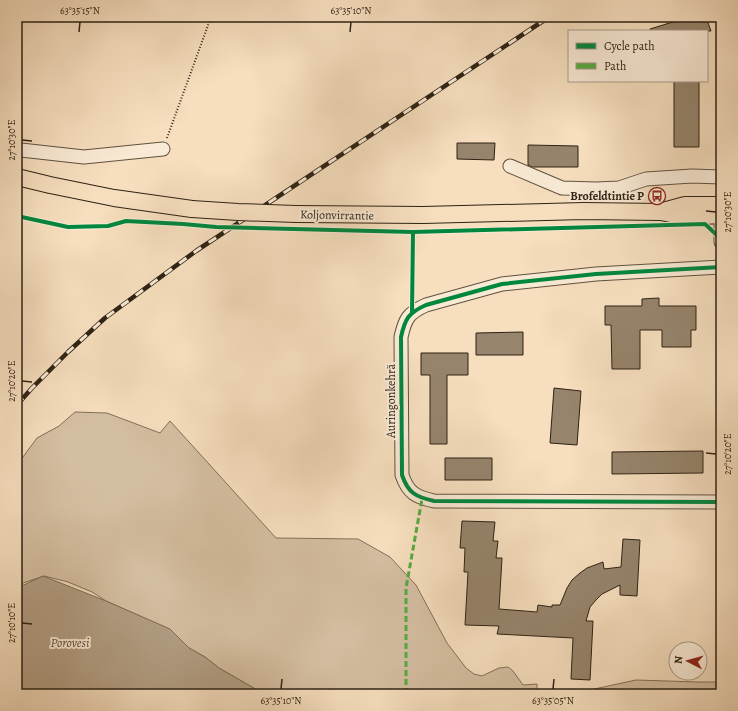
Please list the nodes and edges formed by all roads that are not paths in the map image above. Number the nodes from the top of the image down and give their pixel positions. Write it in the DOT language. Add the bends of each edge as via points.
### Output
graph roads {
  1 [pos="17,148"];
  2 [pos="163,149"];
  3 [pos="510,166"];
  4 [pos="17,177"];
  5 [pos="721,177"];
  6 [pos="721,204"];
  7 [pos="661,212"];
  8 [pos="721,215"];
  9 [pos="721,242"];
  10 [pos="721,267"];
  11 [pos="721,502"];
  1 -- 2 [label="street" via="84,157"];
  3 -- 5 [label="street" via="562,188 619,188 646,179"];
  4 -- 7 [label="main road, Koljonvirrantie, bridge" via="114,198 192,209 238,212 423,216 584,211"];
  6 -- 7 [label="main road, Koljonvirrantie" via="685,206"];
  6 -- 8 [label="street"];
  7 -- 8 [label="main road, Koljonvirrantie" via="685,217"];
  8 -- 9 [label="street"];
  10 -- 11 [label="street, Auringonkehrä" via="596,274 502,284 417,309 409,316 401,337 402,475 405,485 422,499"];
}
